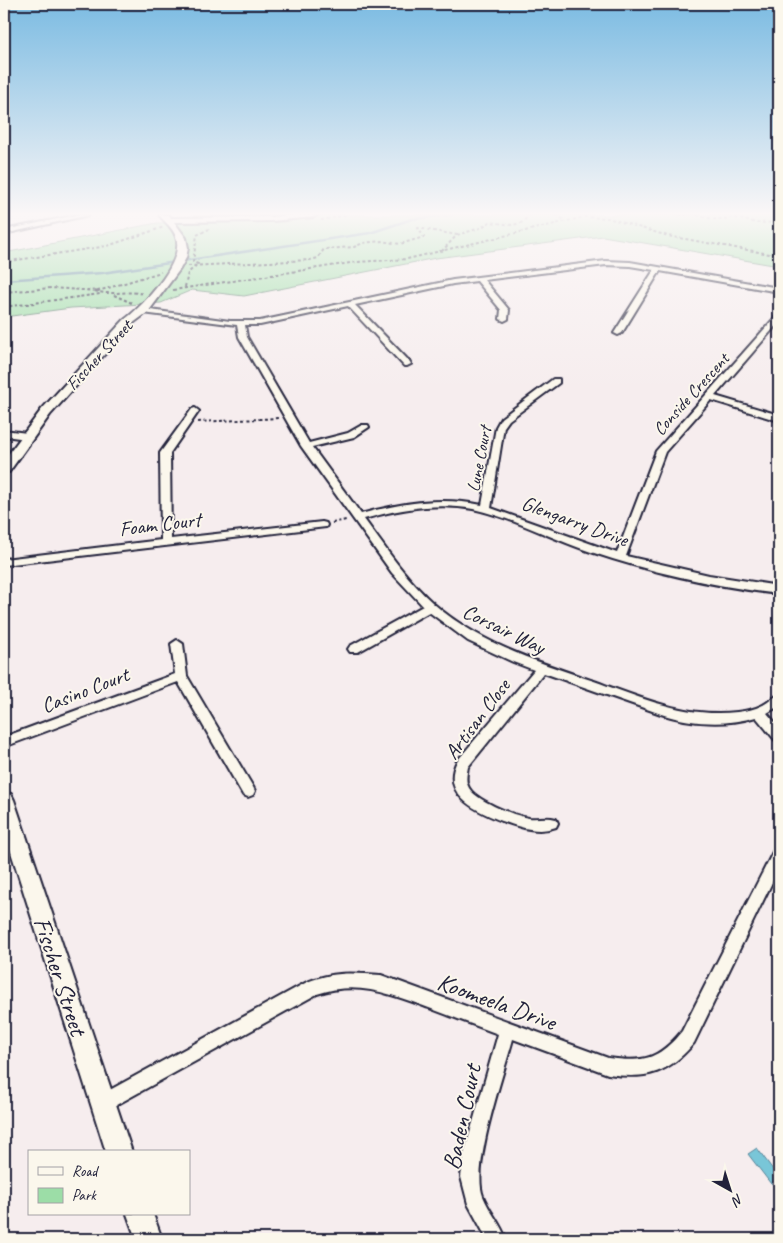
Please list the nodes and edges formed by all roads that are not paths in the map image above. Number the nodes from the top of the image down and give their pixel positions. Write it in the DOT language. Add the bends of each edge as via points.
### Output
graph roads {
  1 [pos="172,273"];
  2 [pos="522,273"];
  3 [pos="655,273"];
  4 [pos="681,273"];
  5 [pos="479,279"];
  6 [pos="779,290"];
  7 [pos="350,304"];
  8 [pos="139,308"];
  9 [pos="504,318"];
  10 [pos="779,318"];
  11 [pos="241,324"];
  12 [pos="618,333"];
  13 [pos="407,364"];
  14 [pos="556,381"];
  15 [pos="710,396"];
  16 [pos="195,411"];
  17 [pos="779,418"];
  18 [pos="365,428"];
  19 [pos="4,434"];
  20 [pos="27,436"];
  21 [pos="306,446"];
  22 [pos="4,469"];
  23 [pos="486,509"];
  24 [pos="358,518"];
  25 [pos="322,525"];
  26 [pos="166,541"];
  27 [pos="620,558"];
  28 [pos="4,562"];
  29 [pos="779,590"];
  30 [pos="430,608"];
  31 [pos="177,644"];
  32 [pos="354,649"];
  33 [pos="542,668"];
  34 [pos="181,676"];
  35 [pos="779,700"];
  36 [pos="759,712"];
  37 [pos="779,736"];
  38 [pos="4,742"];
  39 [pos="248,790"];
  40 [pos="4,800"];
  41 [pos="550,822"];
  42 [pos="779,854"];
  43 [pos="507,1030"];
  44 [pos="103,1103"];
  45 [pos="118,1150"];
  46 [pos="141,1216"];
  47 [pos="148,1239"];
  48 [pos="497,1239"];
  1 -- 8 [label="street, Fischer Street"];
  2 -- 5 [label="street"];
  3 -- 12 [label="street"];
  4 -- 6 [label="street"];
  5 -- 7 [label="street"];
  5 -- 9 [label="street" via="505,310"];
  7 -- 11 [label="street"];
  7 -- 13 [label="street"];
  8 -- 11 [label="street"];
  8 -- 20 [label="street, Fischer Street"];
  10 -- 15 [label="street, Conside Crescent"];
  11 -- 21 [label="street, Corsair Way" via="243,337"];
  14 -- 23 [label="street, Lune Court" via="505,418 500,427"];
  15 -- 17 [label="street"];
  15 -- 27 [label="street, Conside Crescent" via="661,452"];
  16 -- 26 [label="street" via="165,454"];
  18 -- 21 [label="street" via="352,435"];
  19 -- 20 [label="street"];
  20 -- 22 [label="street, Fischer Street"];
  21 -- 24 [label="street, Corsair Way"];
  23 -- 24 [label="street, Glengarry Drive" via="458,504 417,504"];
  23 -- 27 [label="street, Glengarry Drive"];
  24 -- 30 [label="street, Corsair Way"];
  25 -- 26 [label="street, Foam Court"];
  26 -- 28 [label="street, Foam Court"];
  27 -- 29 [label="street, Glengarry Drive"];
  30 -- 32 [label="street"];
  30 -- 33 [label="street, Corsair Way" via="472,638"];
  31 -- 34 [label="street"];
  33 -- 36 [label="street, Corsair Way" via="685,716 723,717"];
  33 -- 41 [label="street, Artisan Close" via="458,775 465,794 484,808 530,824"];
  34 -- 38 [label="street, Casino Court"];
  34 -- 39 [label="street"];
  35 -- 36 [label="street, Corsair Way"];
  36 -- 37 [label="street"];
  40 -- 44 [label="street, Fischer Street"];
  42 -- 43 [label="street, Koomeela Drive" via="688,1037 664,1062 646,1069 625,1070"];
  43 -- 44 [label="street, Koomeela Drive" via="381,983 331,981 295,996"];
  43 -- 48 [label="street, Baden Court" via="473,1154 470,1177 474,1198"];
  44 -- 45 [label="street, Fischer Street"];
  46 -- 47 [label="street"];
}
